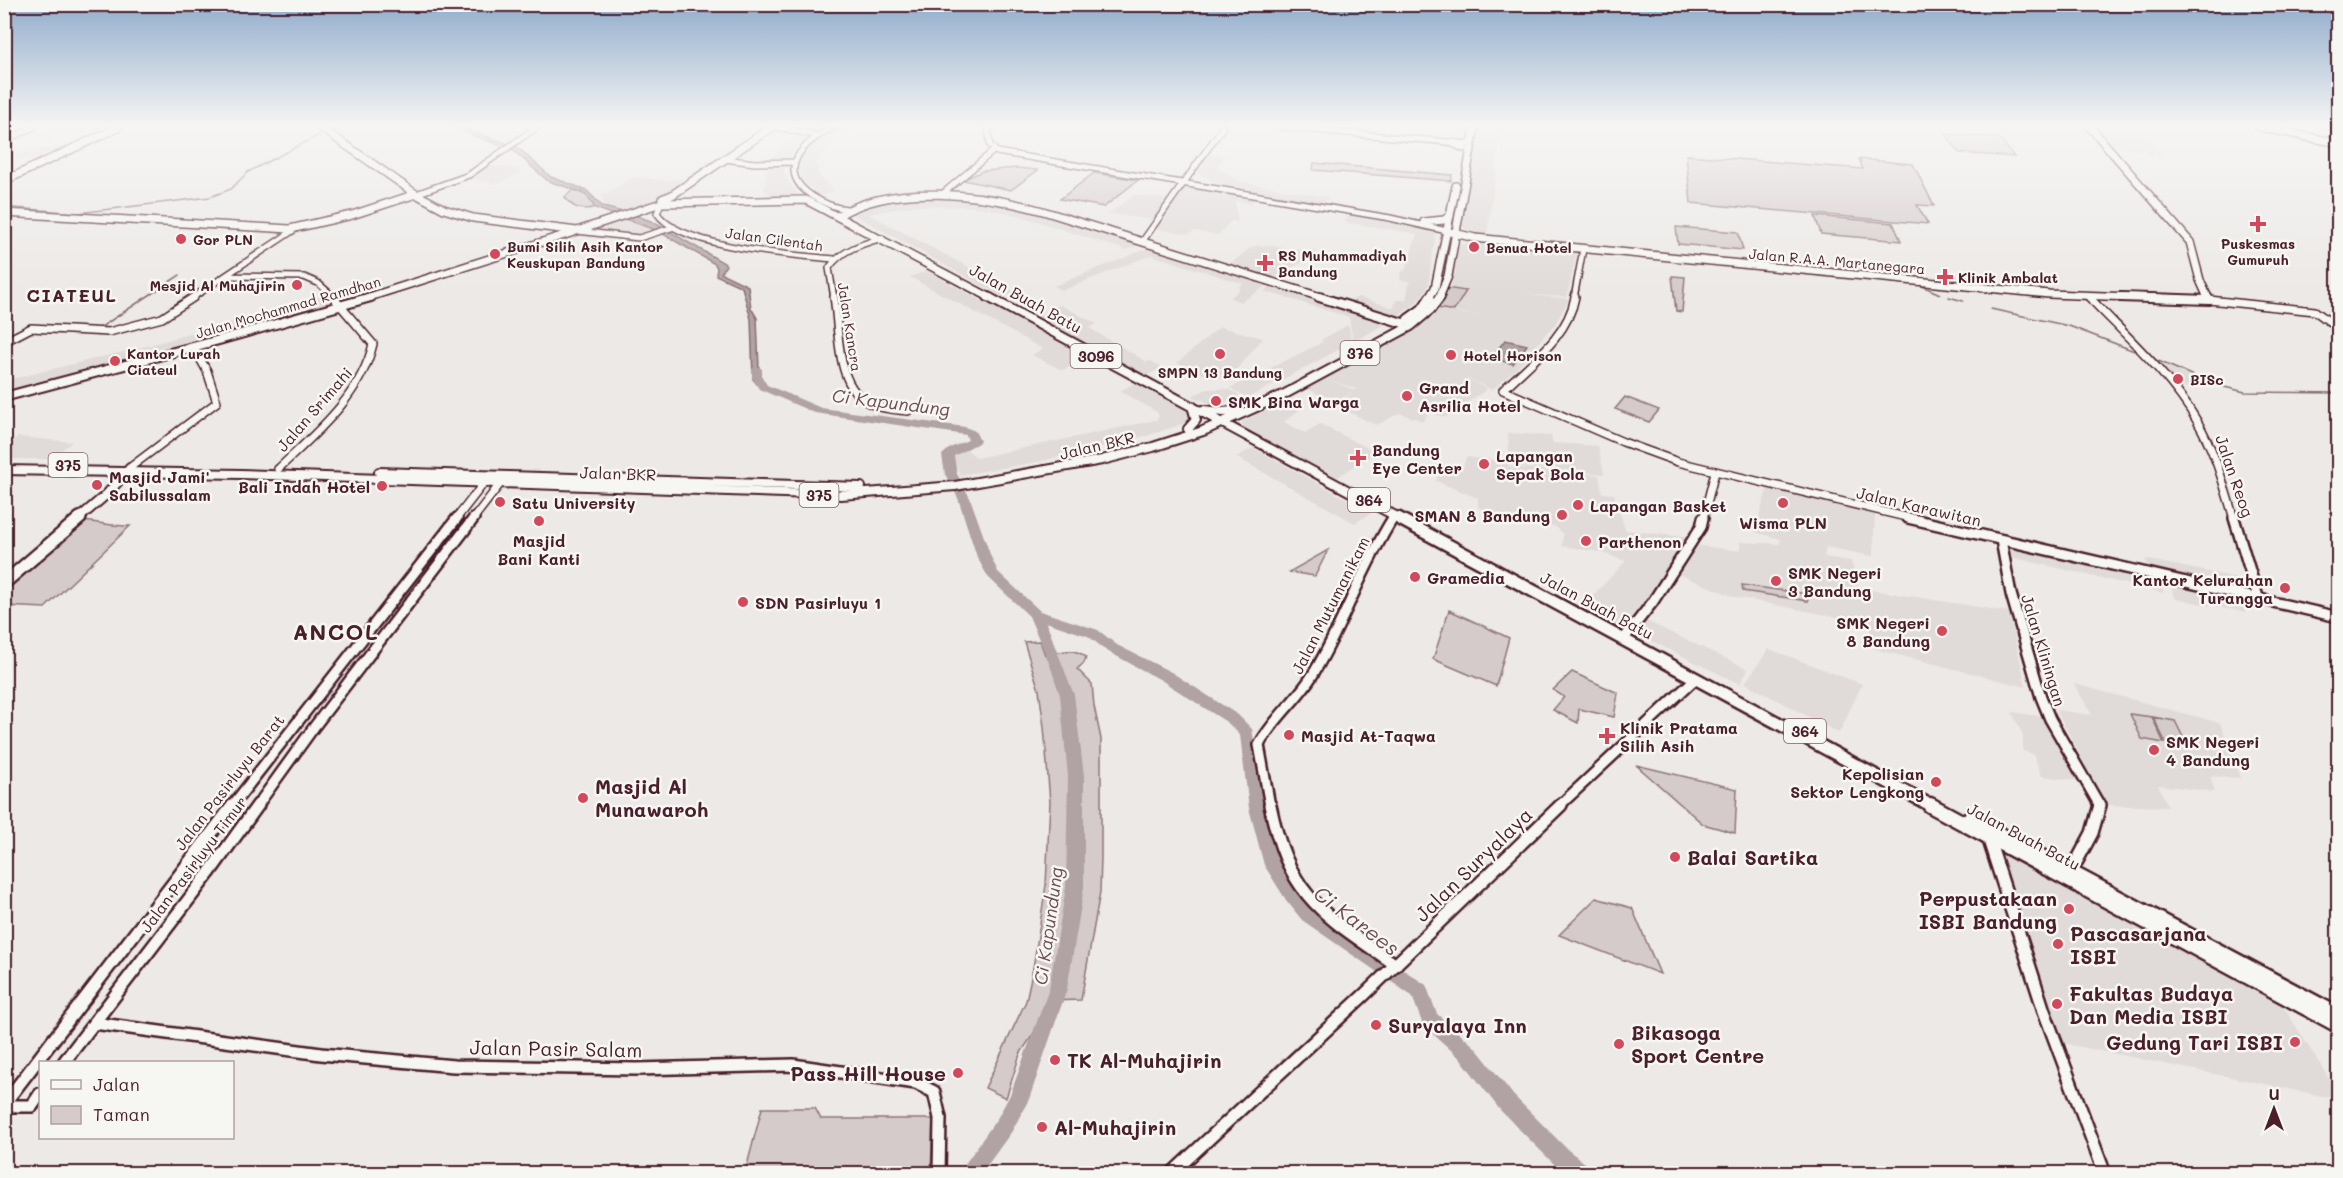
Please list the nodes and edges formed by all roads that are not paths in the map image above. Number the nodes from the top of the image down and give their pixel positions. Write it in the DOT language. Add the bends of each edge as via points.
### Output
graph roads {
  1 [pos="399,182"];
  2 [pos="450,182"];
  3 [pos="691,182"];
  4 [pos="798,182"];
  5 [pos="956,182"];
  6 [pos="1172,182"];
  7 [pos="1458,182"];
  8 [pos="1460,182"];
  9 [pos="2138,182"];
  10 [pos="1184,184"];
  11 [pos="416,194"];
  12 [pos="672,195"];
  13 [pos="940,195"];
  14 [pos="807,196"];
  15 [pos="796,199"];
  16 [pos="679,201"];
  17 [pos="661,203"];
  18 [pos="847,209"];
  19 [pos="633,211"];
  20 [pos="4,213"];
  21 [pos="839,215"];
  22 [pos="1450,216"];
  23 [pos="1410,221"];
  24 [pos="1424,222"];
  25 [pos="672,227"];
  26 [pos="297,228"];
  27 [pos="577,231"];
  28 [pos="1452,234"];
  29 [pos="882,238"];
  30 [pos="1497,240"];
  31 [pos="1142,242"];
  32 [pos="1583,249"];
  33 [pos="834,260"];
  34 [pos="1445,266"];
  35 [pos="227,276"];
  36 [pos="2089,297"];
  37 [pos="2209,300"];
  38 [pos="340,306"];
  39 [pos="165,319"];
  40 [pos="1402,323"];
  41 [pos="2338,328"];
  42 [pos="23,332"];
  43 [pos="4,342"];
  44 [pos="194,348"];
  45 [pos="1305,379"];
  46 [pos="4,397"];
  47 [pos="1196,408"];
  48 [pos="908,411"];
  49 [pos="1242,412"];
  50 [pos="1220,420"];
  51 [pos="1188,429"];
  52 [pos="1204,430"];
  53 [pos="1250,437"];
  54 [pos="4,464"];
  55 [pos="129,469"];
  56 [pos="278,469"];
  57 [pos="4,470"];
  58 [pos="1715,472"];
  59 [pos="971,482"];
  60 [pos="484,483"];
  61 [pos="500,484"];
  62 [pos="943,486"];
  63 [pos="1394,516"];
  64 [pos="2001,540"];
  65 [pos="4,583"];
  66 [pos="2259,597"];
  67 [pos="2338,617"];
  68 [pos="1626,636"];
  69 [pos="1695,679"];
  70 [pos="1986,832"];
  71 [pos="2071,872"];
  72 [pos="2083,888"];
  73 [pos="1394,967"];
  74 [pos="2338,1015"];
  75 [pos="94,1023"];
  76 [pos="2338,1025"];
  77 [pos="65,1061"];
  78 [pos="39,1096"];
  79 [pos="4,1105"];
  80 [pos="32,1106"];
  81 [pos="939,1173"];
  82 [pos="1171,1173"];
  83 [pos="2105,1173"];
  1 -- 11 [label="main road"];
  2 -- 11 [label="street"];
  3 -- 12 [label="main road, Jalan Mochammad Ramdhan"];
  4 -- 14 [label="street"];
  5 -- 13 [label="street"];
  6 -- 10 [label="street"];
  7 -- 22 [label="main road, 376"];
  8 -- 28 [label="main road, 376"];
  9 -- 37 [label="main road" via="2190,242"];
  10 -- 23 [label="street"];
  10 -- 31 [label="street"];
  11 -- 26 [label="main road"];
  11 -- 27 [label="main road" via="472,218"];
  12 -- 16 [label="main road" via="671,199"];
  12 -- 19 [label="main road, Jalan Mochammad Ramdhan"];
  13 -- 18 [label="main road" via="883,200"];
  13 -- 31 [label="main road" via="1015,204"];
  14 -- 15 [label="main road, Jalan Buah Batu"];
  14 -- 18 [label="street" via="834,208"];
  14 -- 21 [label="main road, Jalan Buah Batu"];
  15 -- 16 [label="main road, Jalan Mochammad Ramdhan"];
  16 -- 17 [label="main road, Jalan Mochammad Ramdhan"];
  17 -- 19 [label="main road, Jalan Mochammad Ramdhan"];
  17 -- 25 [label="street" via="658,218"];
  18 -- 21 [label="main road"];
  19 -- 27 [label="main road, Jalan Mochammad Ramdhan"];
  20 -- 26 [label="main road"];
  21 -- 29 [label="main road, Jalan Buah Batu / 3096"];
  22 -- 24 [label="main road"];
  22 -- 28 [label="main road, 376"];
  23 -- 24 [label="street"];
  23 -- 28 [label="street"];
  24 -- 28 [label="street"];
  25 -- 27 [label="street" via="632,238"];
  25 -- 33 [label="street, Jalan Cilentah" via="730,247"];
  26 -- 35 [label="street"];
  27 -- 38 [label="main road, Jalan Mochammad Ramdhan"];
  28 -- 30 [label="main road, Jalan R.A.A. Martanegara"];
  28 -- 30 [label="main road, Jalan R.A.A. Martanegara"];
  28 -- 34 [label="main road, 376"];
  28 -- 34 [label="main road, 376"];
  29 -- 33 [label="street, Jalan Kancra"];
  29 -- 47 [label="main road, Jalan Buah Batu / 3096"];
  30 -- 32 [label="main road, Jalan R.A.A. Martanegara"];
  31 -- 40 [label="main road"];
  32 -- 36 [label="main road, Jalan R.A.A. Martanegara"];
  32 -- 58 [label="street, Jalan Karawitan" via="1573,306 1558,336 1503,390 1623,442"];
  33 -- 48 [label="street, Jalan Kancra" via="829,268 847,382 863,399 884,408"];
  34 -- 40 [label="main road, 376" via="1431,298"];
  34 -- 45 [label="main road, 376" via="1442,296 1426,316"];
  35 -- 38 [label="street" via="311,279"];
  35 -- 39 [label="street"];
  36 -- 37 [label="main road, Jalan R.A.A. Martanegara" via="2098,294"];
  36 -- 66 [label="street, Jalan Reog" via="2173,387 2197,420 2214,453"];
  37 -- 41 [label="street" via="2315,311"];
  38 -- 44 [label="main road, Jalan Mochammad Ramdhan"];
  38 -- 56 [label="street, Jalan Srimahi" via="373,344 370,358 360,380"];
  39 -- 42 [label="street" via="106,335"];
  39 -- 42 [label="street" via="110,332 31,328"];
  40 -- 45 [label="main road, 376"];
  42 -- 43 [label="street"];
  44 -- 46 [label="main road, Jalan Mochammad Ramdhan"];
  44 -- 55 [label="street" via="217,402"];
  45 -- 49 [label="main road, 376"];
  47 -- 49 [label="main road"];
  47 -- 50 [label="main road, Jalan Buah Batu / 3096"];
  47 -- 51 [label="main road" via="1196,420"];
  49 -- 50 [label="main road, 376"];
  49 -- 53 [label="main road" via="1242,427"];
  50 -- 51 [label="main road, Jalan BKR / 375"];
  50 -- 52 [label="main road, Jalan BKR / 375"];
  50 -- 53 [label="main road, Jalan Buah Batu / 364"];
  51 -- 59 [label="main road, Jalan BKR / 375" via="1074,460"];
  52 -- 53 [label="main road"];
  52 -- 59 [label="main road, Jalan BKR / 375" via="1093,462"];
  53 -- 63 [label="main road, Jalan Buah Batu / 364"];
  53 -- 68 [label="main road, Jalan Buah Batu / 364"];
  54 -- 55 [label="main road, Jalan BKR / 375"];
  55 -- 56 [label="main road, Jalan BKR / 375"];
  55 -- 57 [label="main road, Jalan BKR / 375"];
  55 -- 60 [label="main road, Jalan BKR / 375"];
  55 -- 65 [label="main road" via="107,494"];
  56 -- 62 [label="main road, Jalan BKR / 375" via="836,487"];
  58 -- 64 [label="street, Jalan Karawitan"];
  58 -- 68 [label="street" via="1701,527"];
  59 -- 62 [label="main road, Jalan BKR / 375"];
  60 -- 61 [label="main road, Jalan BKR / 375"];
  60 -- 79 [label="street, Jalan Pasirluyu Barat"];
  61 -- 62 [label="main road, Jalan BKR / 375" via="811,495 888,493"];
  61 -- 75 [label="street, Jalan Pasirluyu Timur"];
  63 -- 69 [label="main road, Jalan Buah Batu / 364"];
  63 -- 73 [label="street, Jalan Mutumanikam" via="1313,676 1259,746 1281,848 1297,882 1335,922"];
  64 -- 66 [label="street, Jalan Karawitan"];
  64 -- 71 [label="street, Jalan Kliningan" via="2041,697 2100,805 2092,833"];
  66 -- 67 [label="street, Jalan Karawitan"];
  68 -- 70 [label="main road, Jalan Buah Batu / 364"];
  69 -- 70 [label="main road, Jalan Buah Batu / 364"];
  69 -- 73 [label="street, Jalan Suryalaya"];
  70 -- 71 [label="main road, Jalan Buah Batu / 364"];
  70 -- 72 [label="main road, Jalan Buah Batu / 364"];
  70 -- 83 [label="street" via="2044,1011"];
  71 -- 72 [label="street"];
  71 -- 74 [label="main road, Jalan Buah Batu / 364"];
  72 -- 76 [label="main road, Jalan Buah Batu / 364"];
  73 -- 82 [label="street, Jalan Suryalaya"];
  75 -- 77 [label="street, Jalan Pasirluyu Timur"];
  75 -- 81 [label="street, Jalan Pasir Salam" via="321,1054 454,1066 637,1069 793,1065 916,1083 934,1092 940,1118"];
  78 -- 80 [label="street"];
  79 -- 80 [label="street"];
}
